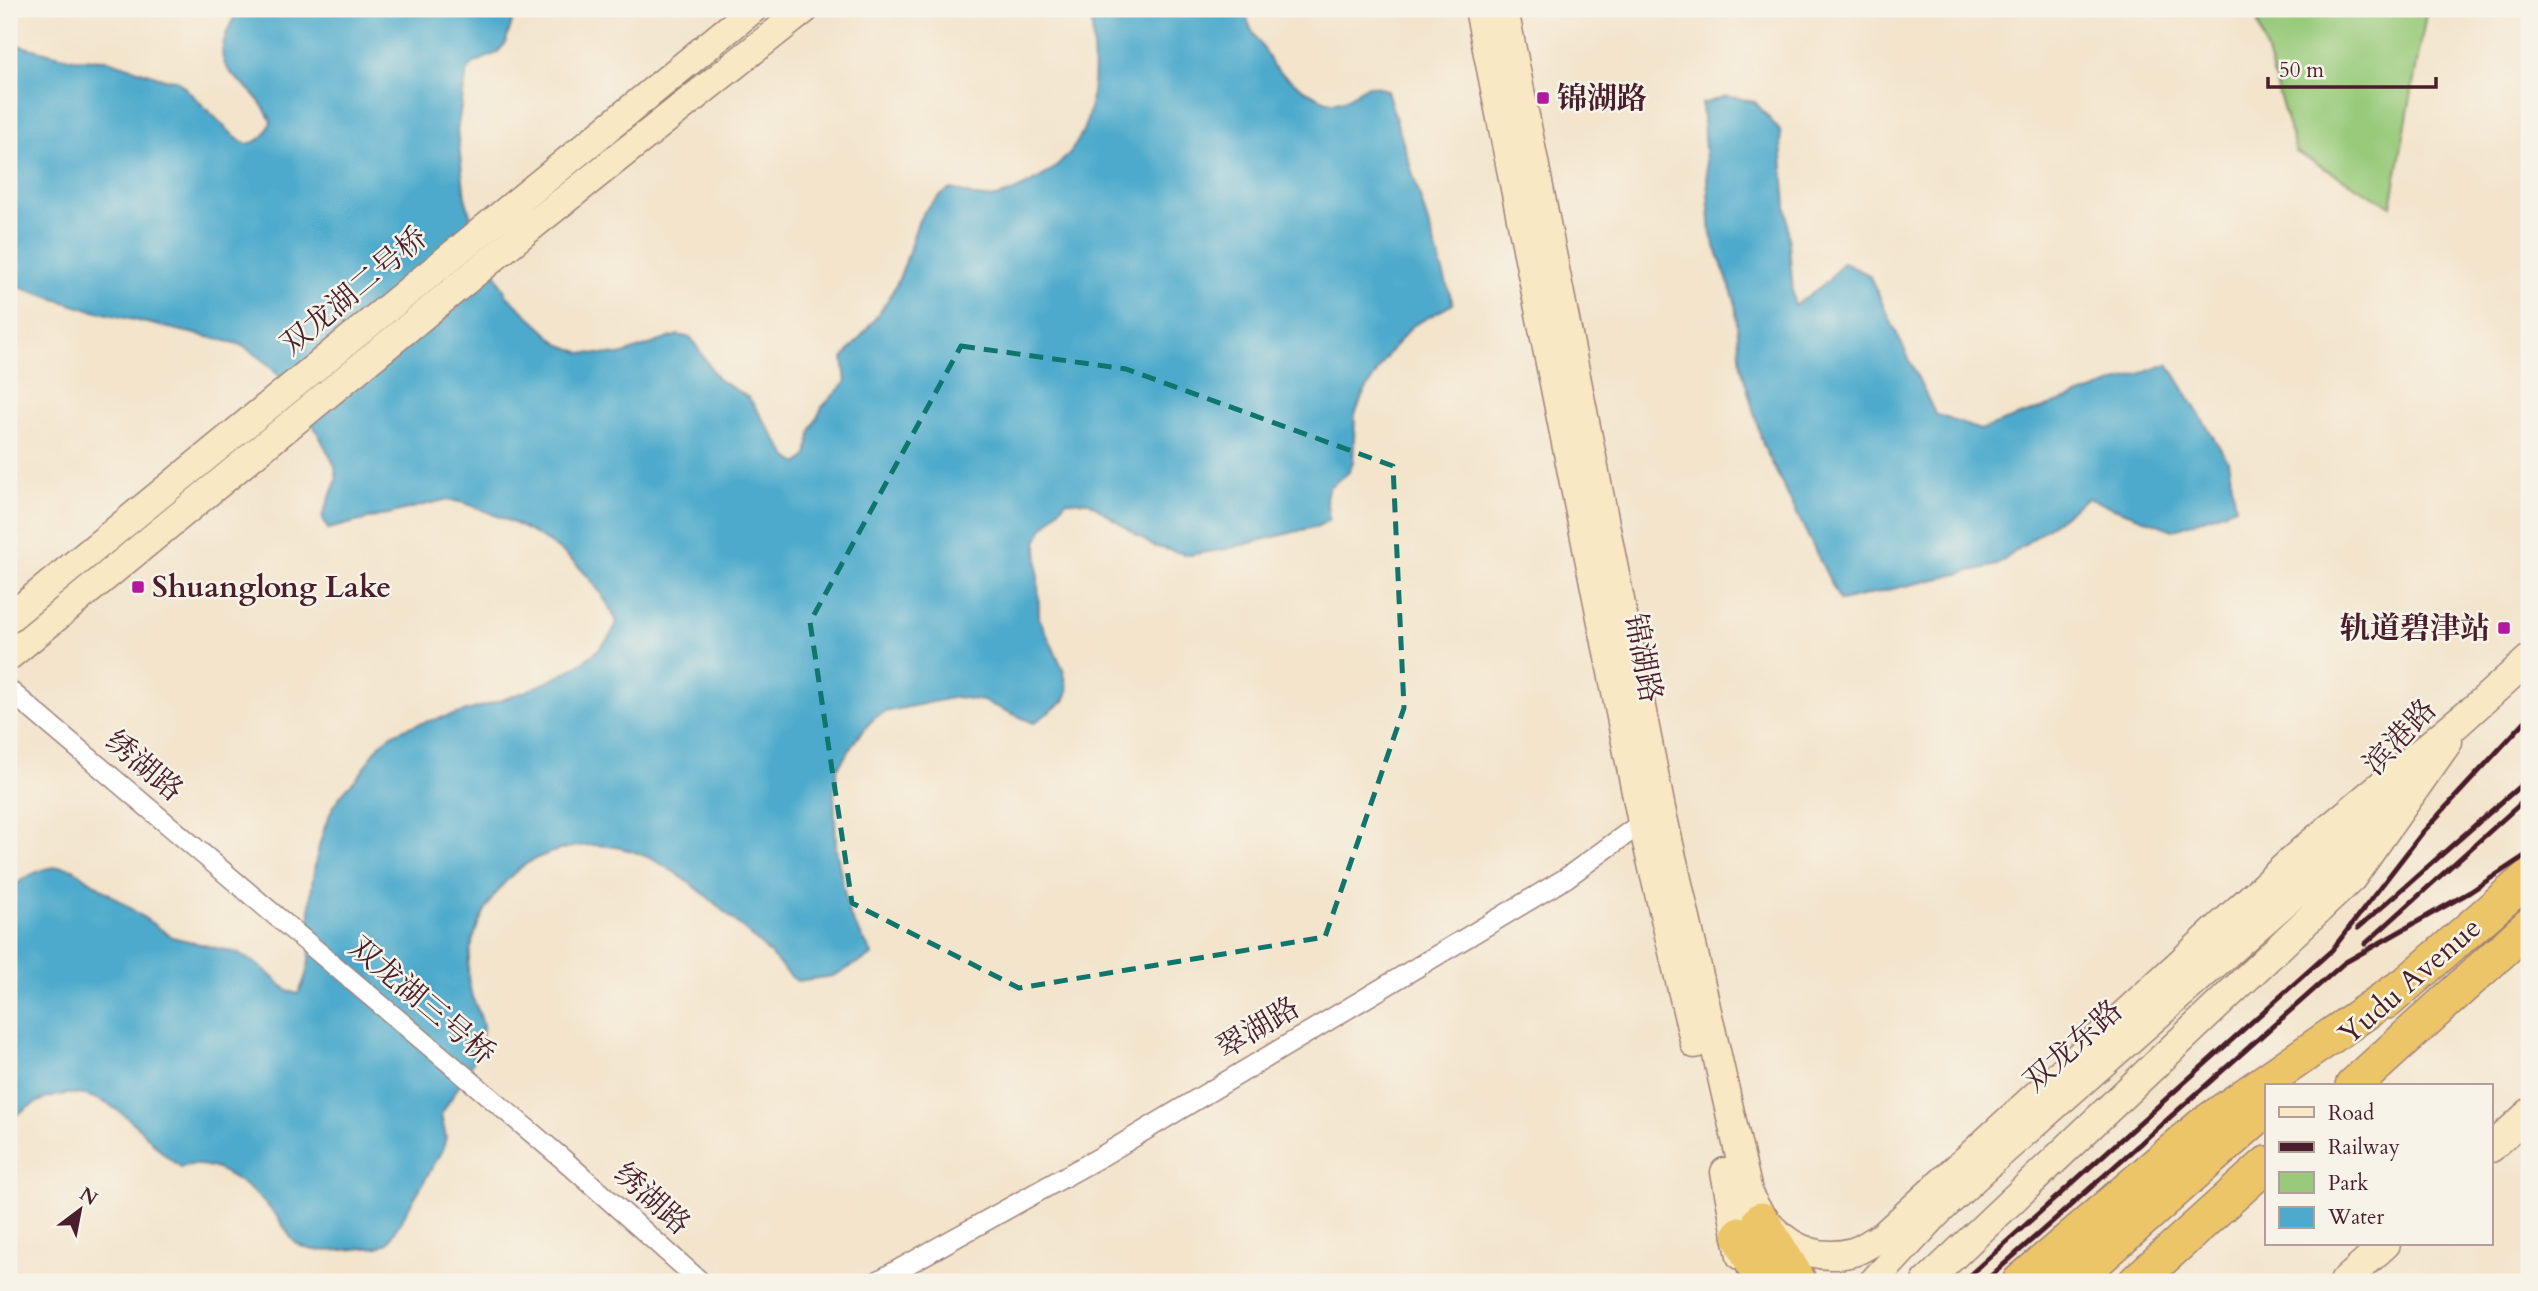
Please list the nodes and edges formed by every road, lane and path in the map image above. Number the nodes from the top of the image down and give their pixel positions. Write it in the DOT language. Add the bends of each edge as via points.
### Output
graph roads {
  1 [pos="753,9"];
  2 [pos="805,9"];
  3 [pos="1479,9"];
  4 [pos="1504,9"];
  5 [pos="243,444"];
  6 [pos="9,618"];
  7 [pos="9,656"];
  8 [pos="2529,659"];
  9 [pos="9,690"];
  10 [pos="2469,712"];
  11 [pos="1651,815"];
  12 [pos="2325,867"];
  13 [pos="2529,877"];
  14 [pos="241,887"];
  15 [pos="2529,926"];
  16 [pos="2403,986"];
  17 [pos="2293,1084"];
  18 [pos="2355,1084"];
  19 [pos="2265,1110"];
  20 [pos="2529,1113"];
  21 [pos="2492,1147"];
  22 [pos="564,1160"];
  23 [pos="2265,1166"];
  24 [pos="1750,1228"];
  25 [pos="2384,1246"];
  26 [pos="701,1282"];
  27 [pos="876,1282"];
  28 [pos="1743,1282"];
  29 [pos="1762,1282"];
  30 [pos="1776,1282"];
  31 [pos="1798,1282"];
  32 [pos="1872,1282"];
  33 [pos="1926,1282"];
  34 [pos="2020,1282"];
  35 [pos="2072,1282"];
  36 [pos="2136,1282"];
  37 [pos="2344,1282"];
  1 -- 5 [label="street, 双龙湖二号桥" via="518,199"];
  2 -- 5 [label="street, 双龙湖二号桥" via="537,222"];
  3 -- 11 [label="street, 锦湖路"];
  4 -- 11 [label="street, 锦湖路"];
  5 -- 6 [label="street"];
  5 -- 7 [label="street"];
  8 -- 10 [label="street, 滨港路"];
  9 -- 14 [label="street, 绣湖路"];
  10 -- 12 [label="street, 滨港路"];
  10 -- 24 [label="street" via="2303,850 1883,1236 1853,1252 1824,1254"];
  10 -- 33 [label="street" via="2352,878"];
  11 -- 24 [label="street, 锦湖路"];
  11 -- 27 [label="street, 翠湖路" via="1554,885 1102,1156"];
  12 -- 32 [label="street, 双龙东路" via="1999,1155"];
  13 -- 16 [label="highway, Yudu Avenue"];
  14 -- 22 [label="street, 双龙湖三号桥"];
  15 -- 18 [label="highway, Yudu Avenue"];
  16 -- 17 [label="highway, Yudu Avenue"];
  16 -- 34 [label="highway" via="2203,1125"];
  19 -- 35 [label="highway"];
  20 -- 21 [label="street"];
  22 -- 26 [label="street, 绣湖路"];
  23 -- 36 [label="highway"];
  24 -- 28 [label="street"];
  24 -- 29 [label="highway"];
  24 -- 30 [label="street"];
  24 -- 31 [label="highway"];
  25 -- 37 [label="street"];
}
